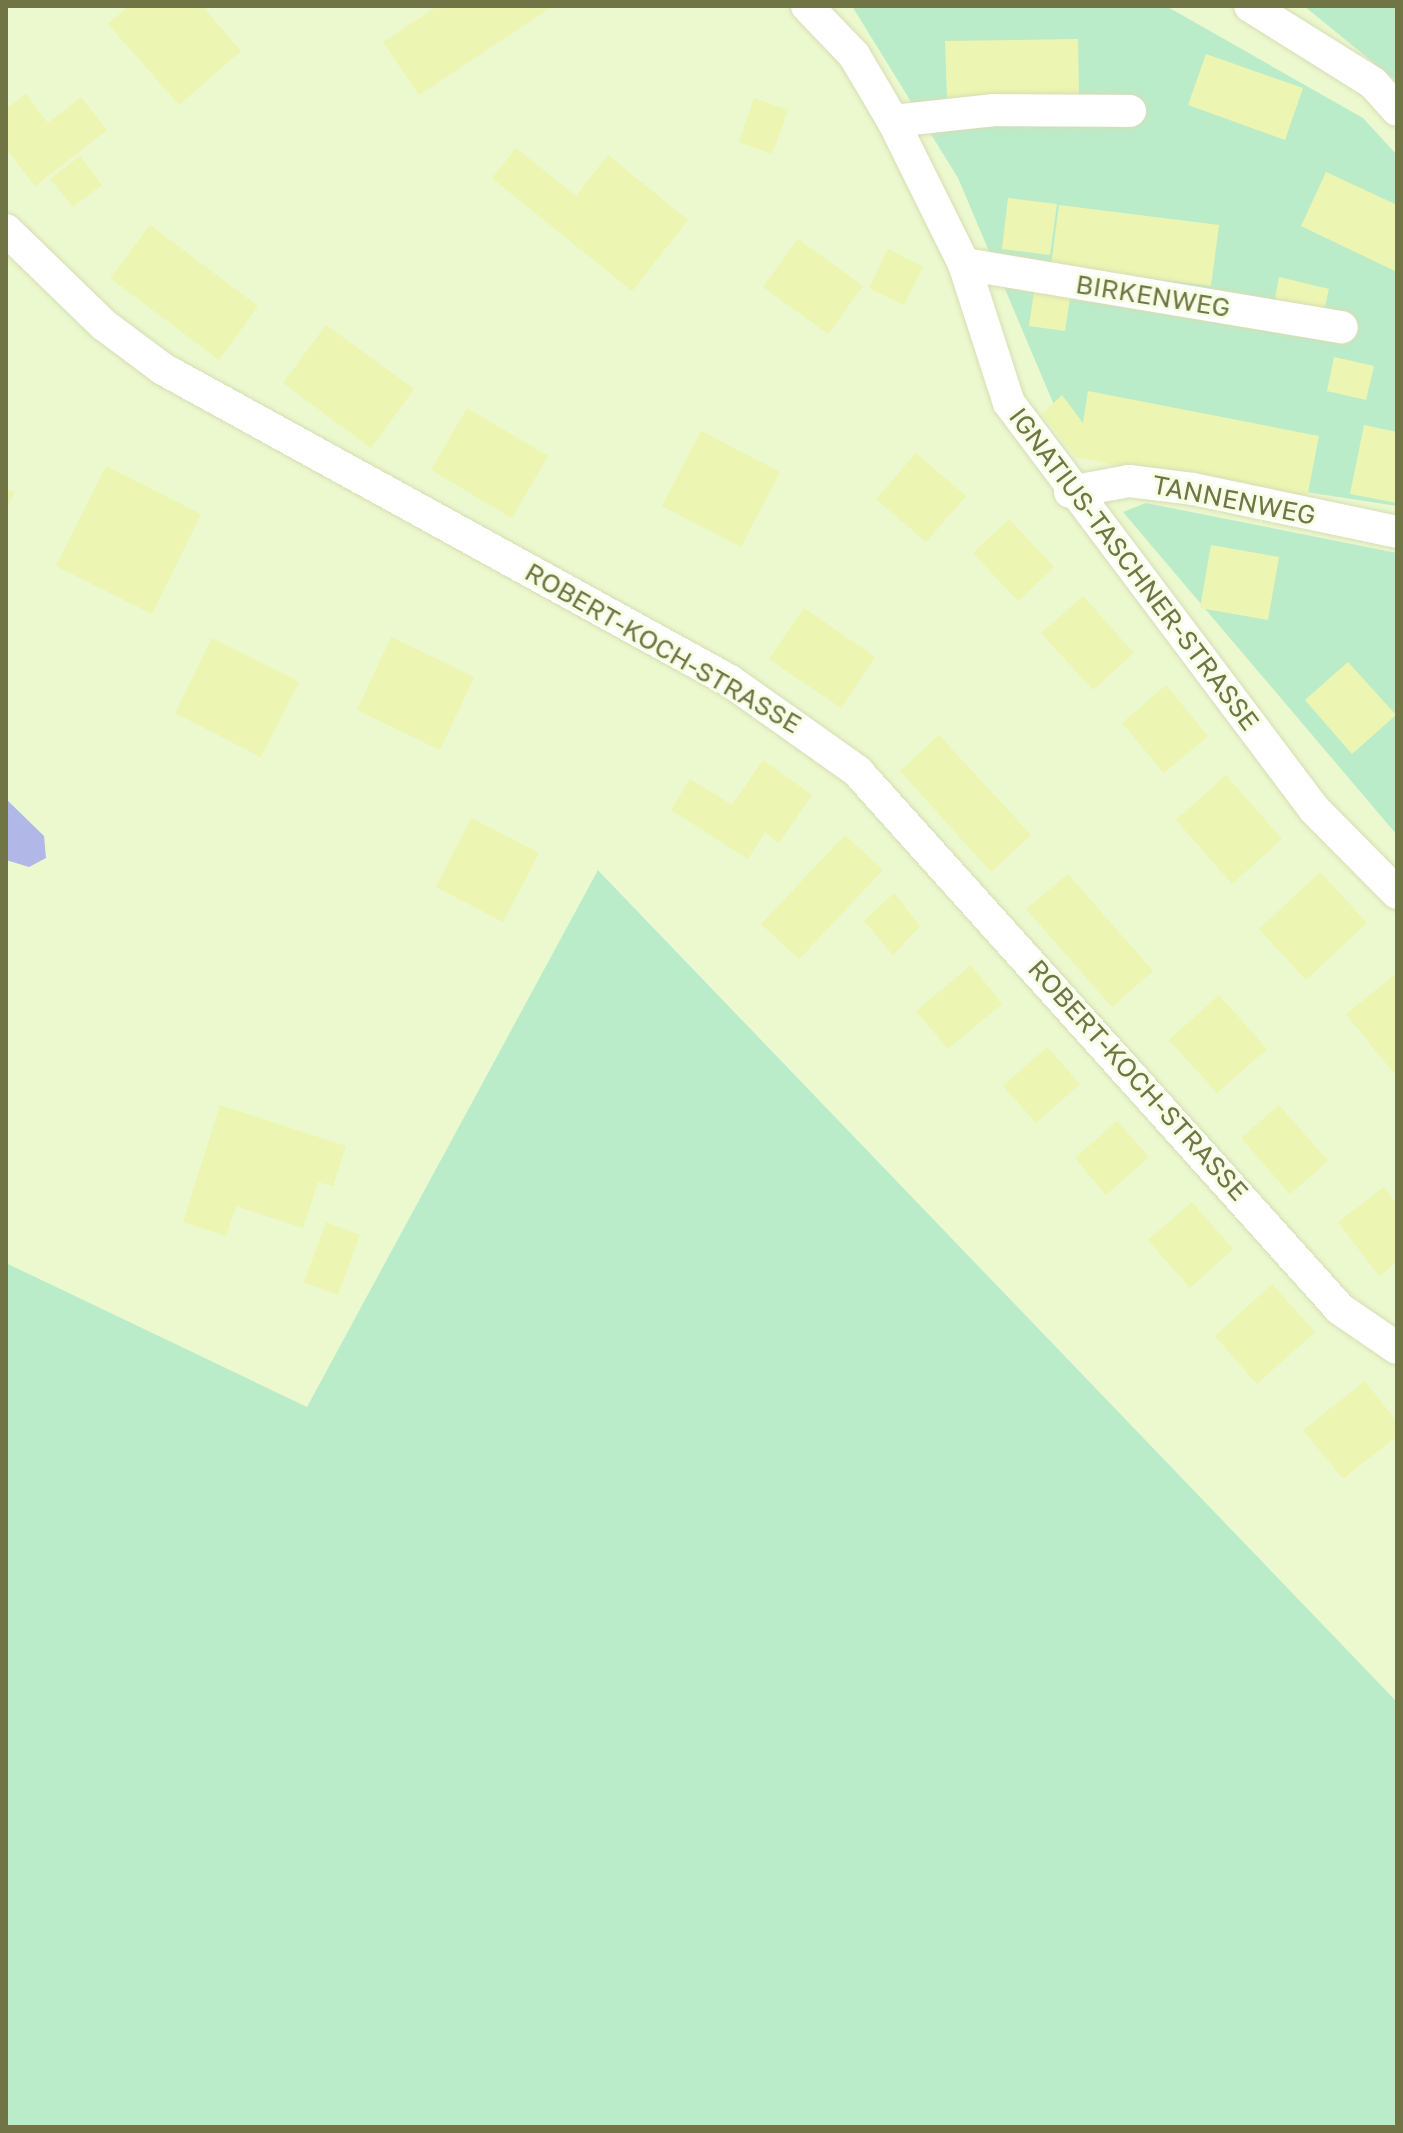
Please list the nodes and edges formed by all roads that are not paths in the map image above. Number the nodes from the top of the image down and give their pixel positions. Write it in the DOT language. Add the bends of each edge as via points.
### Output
graph roads {
  1 [pos="807,6"];
  2 [pos="1250,6"];
  3 [pos="1397,110"];
  4 [pos="1130,111"];
  5 [pos="893,121"];
  6 [pos="8,238"];
  7 [pos="964,264"];
  8 [pos="1342,327"];
  9 [pos="1070,492"];
  10 [pos="1397,532"];
  11 [pos="1397,893"];
  12 [pos="1397,1348"];
  1 -- 5 [label="street, IGNATIUS-TASCHNER-STRASSE" via="854,55"];
  2 -- 3 [label="street" via="1373,83"];
  4 -- 5 [label="street" via="994,110"];
  5 -- 7 [label="street, IGNATIUS-TASCHNER-STRASSE"];
  6 -- 12 [label="street, ROBERT-KOCH-STRASSE" via="104,325 163,369 730,681 857,771 1340,1309"];
  7 -- 8 [label="street, BIRKENWEG"];
  7 -- 9 [label="street, IGNATIUS-TASCHNER-STRASSE" via="1009,403"];
  9 -- 10 [label="street, TANNENWEG" via="1129,481 1180,487"];
  9 -- 11 [label="street, IGNATIUS-TASCHNER-STRASSE" via="1314,809"];
}
